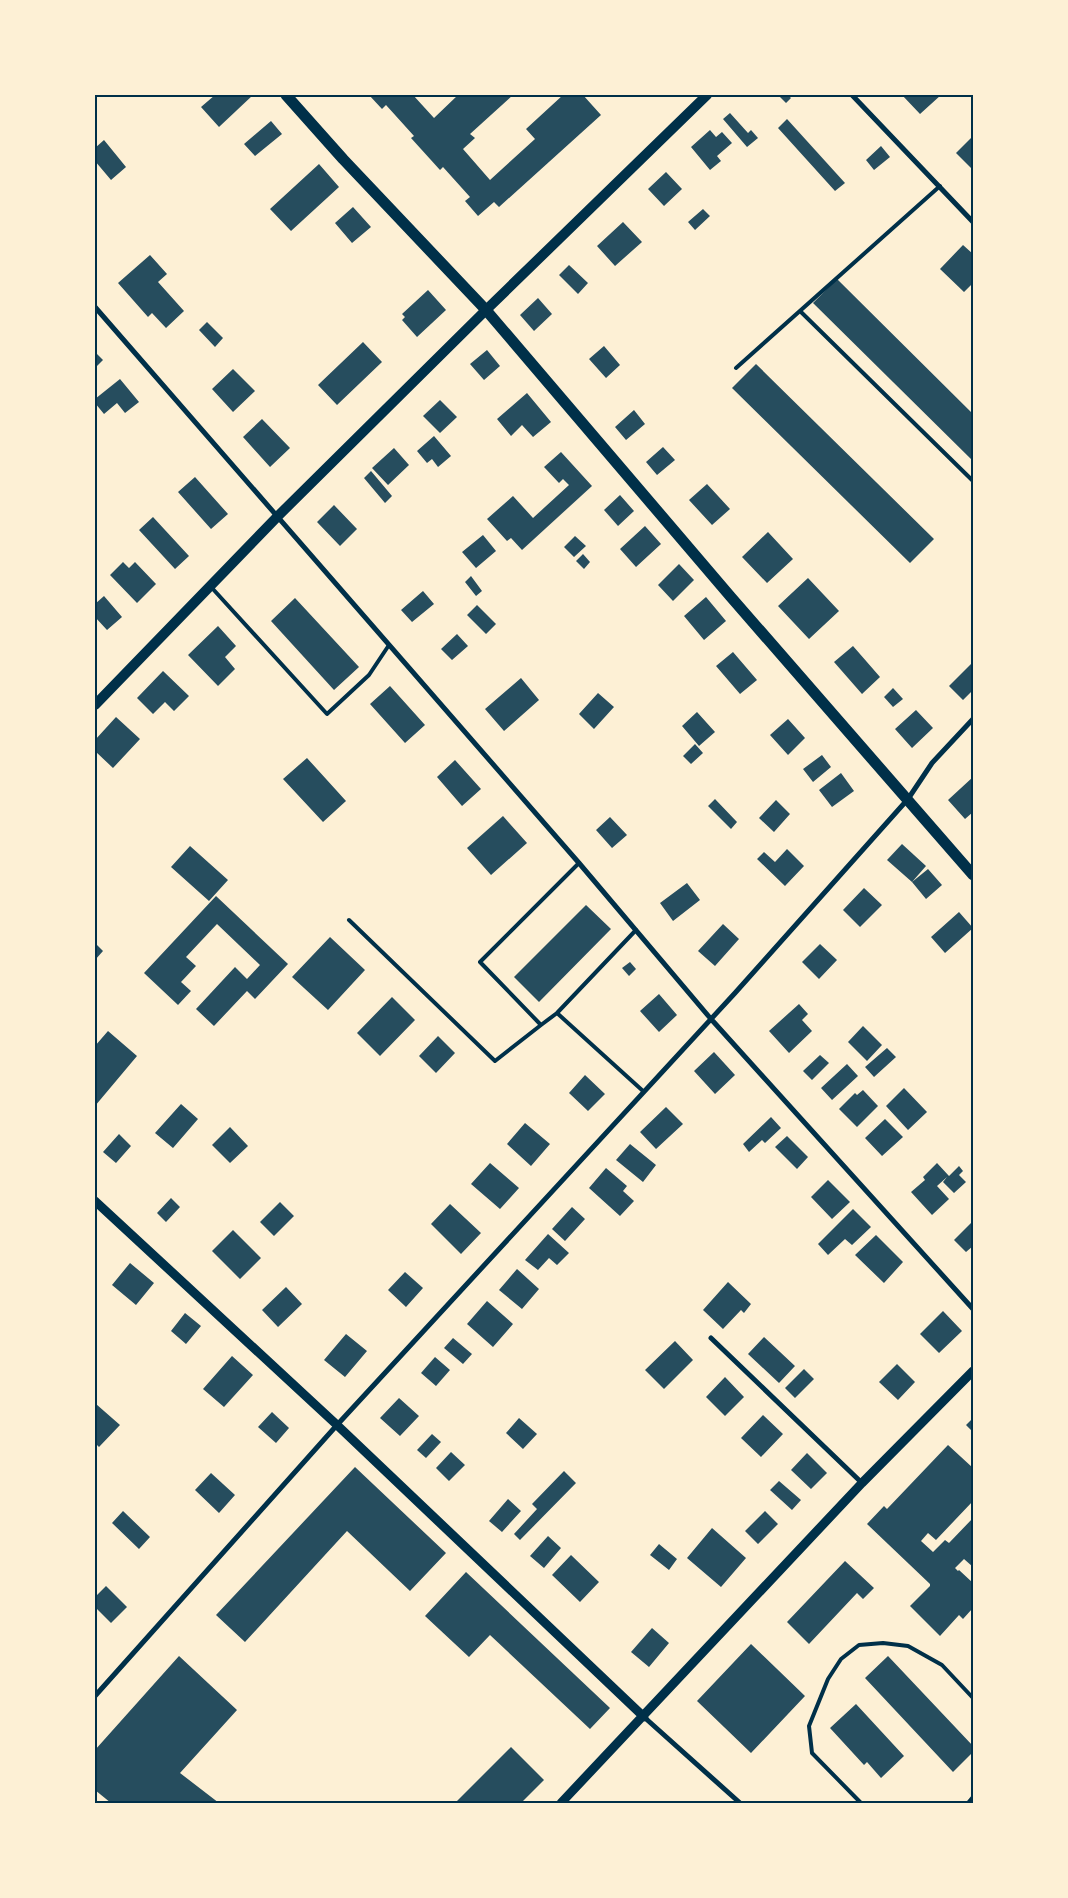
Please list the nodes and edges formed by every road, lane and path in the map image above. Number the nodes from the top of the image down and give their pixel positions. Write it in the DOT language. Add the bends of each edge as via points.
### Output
graph roads {
  1 [pos="286,95"];
  2 [pos="707,95"];
  3 [pos="852,95"];
  4 [pos="940,186"];
  5 [pos="973,222"];
  6 [pos="95,307"];
  7 [pos="486,310"];
  8 [pos="800,311"];
  9 [pos="736,368"];
  10 [pos="973,481"];
  11 [pos="278,516"];
  12 [pos="210,586"];
  13 [pos="389,645"];
  14 [pos="95,705"];
  15 [pos="973,719"];
  16 [pos="908,799"];
  17 [pos="579,863"];
  18 [pos="973,875"];
  19 [pos="349,920"];
  20 [pos="636,930"];
  21 [pos="557,1013"];
  22 [pos="711,1019"];
  23 [pos="541,1025"];
  24 [pos="643,1091"];
  25 [pos="95,1201"];
  26 [pos="973,1309"];
  27 [pos="711,1338"];
  28 [pos="973,1371"];
  29 [pos="337,1425"];
  30 [pos="862,1483"];
  31 [pos="95,1696"];
  32 [pos="973,1698"];
  33 [pos="644,1716"];
  34 [pos="973,1797"];
  35 [pos="561,1803"];
  36 [pos="740,1803"];
  37 [pos="861,1803"];
  38 [pos="968,1803"];
  1 -- 7 [label="main road"];
  2 -- 7 [label="main road"];
  3 -- 4 [label="street"];
  4 -- 5 [label="street"];
  4 -- 8 [label="lane"];
  6 -- 11 [label="street"];
  7 -- 11 [label="main road"];
  7 -- 16 [label="main road"];
  8 -- 9 [label="lane"];
  8 -- 10 [label="lane"];
  11 -- 12 [label="main road"];
  11 -- 13 [label="street"];
  12 -- 13 [label="lane" via="327,714 369,675"];
  12 -- 14 [label="main road"];
  13 -- 17 [label="street"];
  15 -- 16 [label="street" via="932,763"];
  16 -- 18 [label="main road"];
  16 -- 22 [label="street"];
  17 -- 20 [label="street"];
  17 -- 23 [label="lane" via="480,962"];
  19 -- 23 [label="lane" via="495,1061"];
  20 -- 21 [label="lane"];
  20 -- 22 [label="street"];
  21 -- 23 [label="lane"];
  21 -- 24 [label="lane"];
  22 -- 24 [label="street"];
  22 -- 26 [label="street"];
  24 -- 29 [label="street"];
  25 -- 29 [label="street"];
  27 -- 30 [label="street"];
  28 -- 30 [label="street"];
  29 -- 31 [label="street"];
  29 -- 33 [label="street"];
  30 -- 33 [label="street"];
  32 -- 37 [label="lane" via="942,1665 908,1646 860,1645 841,1659 828,1678 809,1726 812,1753"];
  33 -- 35 [label="street"];
  33 -- 36 [label="street"];
  34 -- 38 [label="lane"];
}
